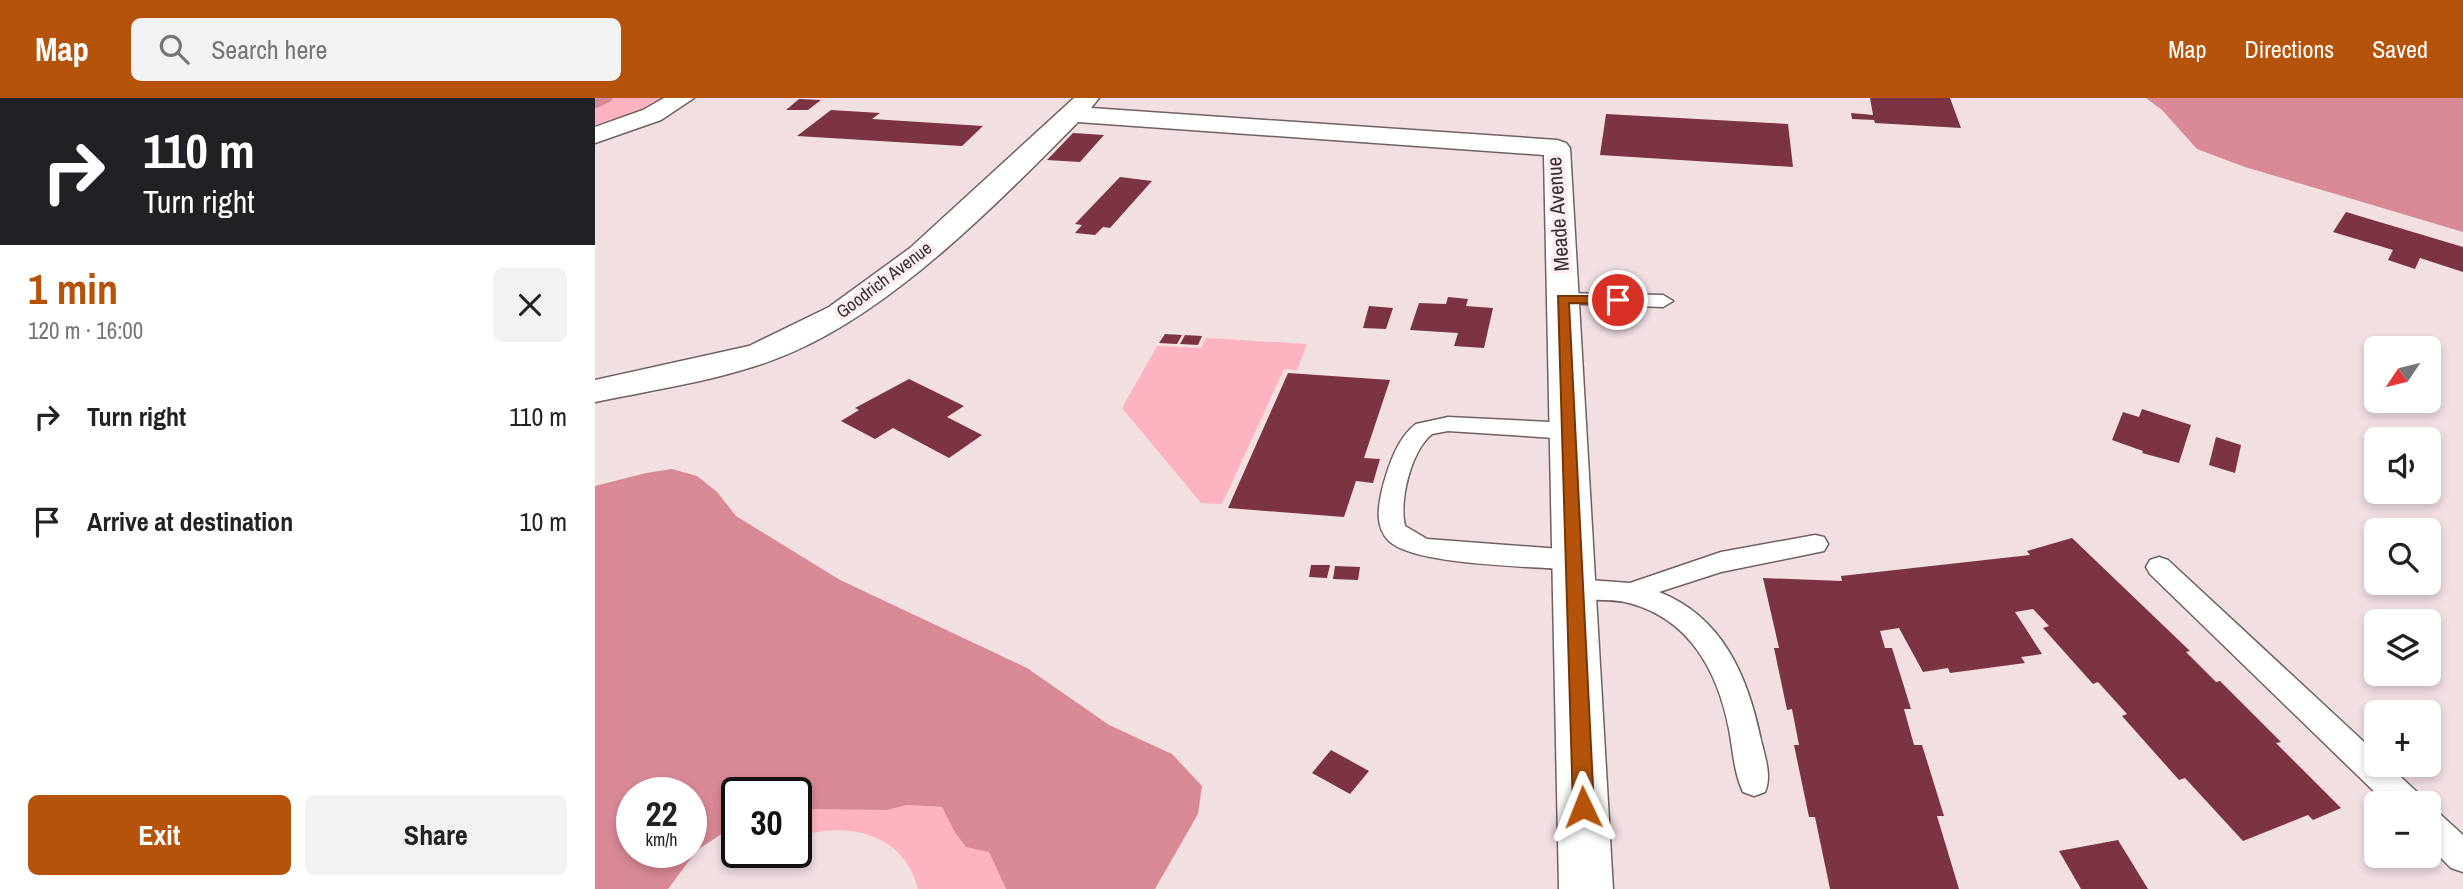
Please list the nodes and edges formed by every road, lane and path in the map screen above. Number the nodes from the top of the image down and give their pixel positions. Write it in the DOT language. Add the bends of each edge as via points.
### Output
graph roads {
  1 [pos="682,98"];
  2 [pos="1079,106"];
  3 [pos="595,135"];
  4 [pos="1563,299"];
  5 [pos="1663,301"];
  6 [pos="595,391"];
  7 [pos="1570,431"];
  8 [pos="1815,544"];
  9 [pos="2159,567"];
  10 [pos="1575,574"];
  11 [pos="1631,593"];
  12 [pos="1754,782"];
  13 [pos="2394,791"];
  14 [pos="2441,836"];
  15 [pos="2463,857"];
  16 [pos="1587,889"];
  1 -- 3 [label="street" via="644,119"];
  2 -- 4 [label="street, Meade Avenue" via="1557,148"];
  2 -- 6 [label="street, Goodrich Avenue" via="944,234 839,316 779,346 738,359"];
  4 -- 5 [label="lane"];
  4 -- 7 [label="street, Meade Avenue"];
  7 -- 10 [label="street, Meade Avenue"];
  7 -- 10 [label="lane" via="1448,424 1421,431 1407,447 1389,516 1394,530 1425,548"];
  8 -- 11 [label="lane" via="1723,560"];
  9 -- 13 [label="lane"];
  10 -- 11 [label="lane"];
  10 -- 16 [label="street, Meade Avenue"];
  11 -- 12 [label="lane" via="1672,611 1724,662 1739,701"];
  14 -- 15 [label="lane"];
}
